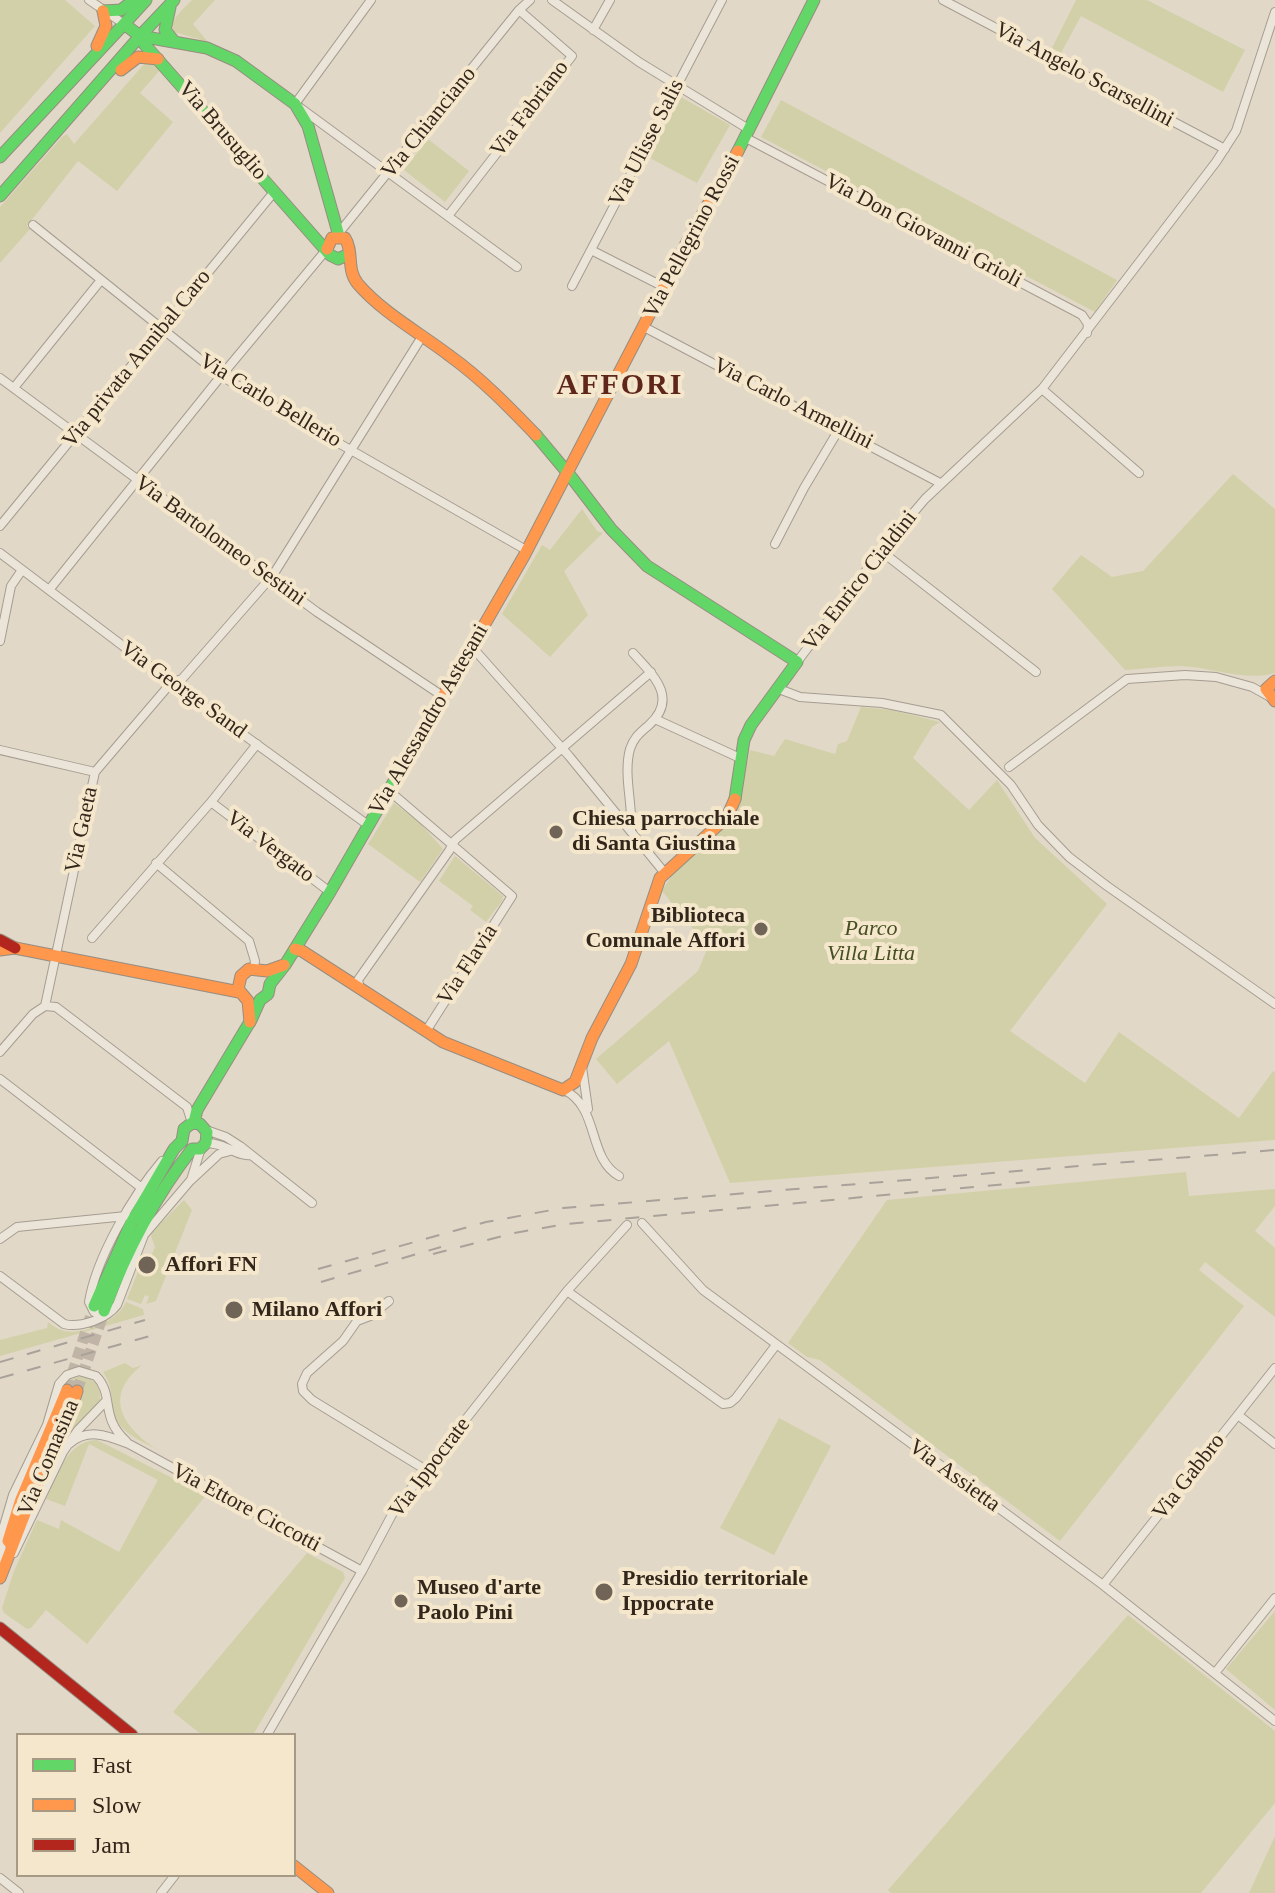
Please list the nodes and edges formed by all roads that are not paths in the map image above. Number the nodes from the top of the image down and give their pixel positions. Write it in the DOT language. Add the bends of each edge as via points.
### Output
graph roads {
  1 [pos="89,0"];
  2 [pos="134,0"];
  3 [pos="146,0"];
  4 [pos="371,0"];
  5 [pos="530,0"];
  6 [pos="552,0"];
  7 [pos="610,0"];
  8 [pos="722,0"];
  9 [pos="814,0"];
  10 [pos="173,1"];
  11 [pos="945,1"];
  12 [pos="519,10"];
  13 [pos="103,11"];
  14 [pos="1275,12"];
  15 [pos="124,24"];
  16 [pos="593,30"];
  17 [pos="140,36"];
  18 [pos="173,40"];
  19 [pos="93,57"];
  20 [pos="158,59"];
  21 [pos="103,79"];
  22 [pos="676,86"];
  23 [pos="295,104"];
  24 [pos="748,134"];
  25 [pos="1225,149"];
  26 [pos="0,157"];
  27 [pos="389,173"];
  28 [pos="274,192"];
  29 [pos="0,196"];
  30 [pos="448,216"];
  31 [pos="33,225"];
  32 [pos="339,235"];
  33 [pos="327,249"];
  34 [pos="591,250"];
  35 [pos="347,255"];
  36 [pos="517,267"];
  37 [pos="101,280"];
  38 [pos="572,286"];
  39 [pos="664,287"];
  40 [pos="1102,314"];
  41 [pos="1082,315"];
  42 [pos="644,327"];
  43 [pos="160,329"];
  44 [pos="1087,334"];
  45 [pos="423,335"];
  46 [pos="221,376"];
  47 [pos="0,378"];
  48 [pos="17,384"];
  49 [pos="1042,389"];
  50 [pos="834,425"];
  51 [pos="77,434"];
  52 [pos="351,450"];
  53 [pos="568,473"];
  54 [pos="1139,473"];
  55 [pos="138,480"];
  56 [pos="940,483"];
  57 [pos="0,526"];
  58 [pos="775,544"];
  59 [pos="526,550"];
  60 [pos="881,551"];
  61 [pos="0,553"];
  62 [pos="22,570"];
  63 [pos="270,578"];
  64 [pos="49,590"];
  65 [pos="0,641"];
  66 [pos="472,647"];
  67 [pos="633,653"];
  68 [pos="797,662"];
  69 [pos="651,672"];
  70 [pos="1036,672"];
  71 [pos="1275,681"];
  72 [pos="171,683"];
  73 [pos="779,689"];
  74 [pos="444,697"];
  75 [pos="1272,699"];
  76 [pos="655,719"];
  77 [pos="257,744"];
  78 [pos="562,748"];
  79 [pos="0,750"];
  80 [pos="742,759"];
  81 [pos="992,763"];
  82 [pos="1009,767"];
  83 [pos="95,772"];
  84 [pos="1011,785"];
  85 [pos="387,789"];
  86 [pos="211,802"];
  87 [pos="368,825"];
  88 [pos="631,831"];
  89 [pos="453,845"];
  90 [pos="156,863"];
  91 [pos="664,872"];
  92 [pos="330,892"];
  93 [pos="92,938"];
  94 [pos="0,940"];
  95 [pos="15,948"];
  96 [pos="295,949"];
  97 [pos="0,950"];
  98 [pos="54,956"];
  99 [pos="285,965"];
  100 [pos="258,970"];
  101 [pos="270,984"];
  102 [pos="361,990"];
  103 [pos="246,994"];
  104 [pos="1275,1004"];
  105 [pos="45,1006"];
  106 [pos="421,1029"];
  107 [pos="0,1052"];
  108 [pos="581,1063"];
  109 [pos="0,1079"];
  110 [pos="563,1090"];
  111 [pos="589,1117"];
  112 [pos="199,1134"];
  113 [pos="178,1145"];
  114 [pos="234,1150"];
  115 [pos="252,1155"];
  116 [pos="619,1176"];
  117 [pos="190,1181"];
  118 [pos="143,1189"];
  119 [pos="312,1203"];
  120 [pos="126,1216"];
  121 [pos="642,1223"];
  122 [pos="627,1225"];
  123 [pos="0,1239"];
  124 [pos="0,1276"];
  125 [pos="567,1291"];
  126 [pos="389,1301"];
  127 [pos="101,1311"];
  128 [pos="776,1345"];
  129 [pos="1275,1368"];
  130 [pos="72,1390"];
  131 [pos="106,1401"];
  132 [pos="1238,1415"];
  133 [pos="69,1444"];
  134 [pos="129,1444"];
  135 [pos="1275,1444"];
  136 [pos="426,1470"];
  137 [pos="362,1571"];
  138 [pos="1,1574"];
  139 [pos="1103,1585"];
  140 [pos="1275,1598"];
  141 [pos="0,1628"];
  142 [pos="0,1642"];
  143 [pos="22,1646"];
  144 [pos="1215,1673"];
  145 [pos="1275,1721"];
  146 [pos="130,1733"];
  147 [pos="268,1733"];
  148 [pos="296,1868"];
  149 [pos="173,1877"];
  150 [pos="0,1878"];
  151 [pos="19,1893"];
  152 [pos="161,1893"];
  153 [pos="328,1893"];
  1 -- 13 [label="street"];
  2 -- 13 [label="main road" via="121,10"];
  3 -- 15 [label="main road"];
  4 -- 23 [label="street"];
  5 -- 12 [label="street, Via Chianciano"];
  6 -- 16 [label="street, Via Don Giovanni Grioli"];
  7 -- 16 [label="street"];
  8 -- 22 [label="street, Via Ulisse Salis"];
  9 -- 24 [label="main road, Via Pellegrino Rossi"];
  10 -- 17 [label="main road"];
  10 -- 18 [label="main road" via="165,30"];
  11 -- 25 [label="street, Via Angelo Scarsellini"];
  12 -- 27 [label="street, Via Chianciano"];
  12 -- 30 [label="street, Via Fabriano" via="572,56"];
  13 -- 15 [label="street"];
  13 -- 19 [label="main road" via="106,26"];
  14 -- 25 [label="street, Via Enrico Cialdini" via="1239,124"];
  15 -- 17 [label="main road"];
  15 -- 19 [label="main road"];
  16 -- 22 [label="street, Via Don Giovanni Grioli"];
  17 -- 18 [label="main road"];
  17 -- 20 [label="main road, Via Brusuglio"];
  17 -- 21 [label="main road"];
  18 -- 20 [label="street"];
  18 -- 23 [label="main road" via="236,61"];
  19 -- 26 [label="main road"];
  20 -- 21 [label="main road" via="131,59 118,74"];
  20 -- 28 [label="main road, Via Brusuglio"];
  21 -- 29 [label="main road"];
  22 -- 24 [label="street, Via Don Giovanni Grioli"];
  22 -- 34 [label="street, Via Ulisse Salis"];
  23 -- 27 [label="street"];
  23 -- 32 [label="main road" via="308,126"];
  24 -- 39 [label="main road, Via Pellegrino Rossi"];
  24 -- 41 [label="street, Via Don Giovanni Grioli"];
  25 -- 40 [label="street, Via Enrico Cialdini"];
  27 -- 30 [label="street"];
  27 -- 32 [label="street, Via Chianciano"];
  28 -- 33 [label="main road, Via Brusuglio"];
  28 -- 43 [label="street, Via privata Annibal Caro"];
  30 -- 36 [label="street"];
  31 -- 37 [label="street, Via Carlo Bellerio"];
  32 -- 33 [label="main road"];
  32 -- 35 [label="main road" via="349,243"];
  33 -- 35 [label="main road" via="335,258"];
  33 -- 46 [label="street"];
  34 -- 38 [label="street, Via Ulisse Salis"];
  34 -- 39 [label="street"];
  35 -- 45 [label="main road" via="353,276 372,296"];
  37 -- 43 [label="street, Via Carlo Bellerio"];
  37 -- 48 [label="street"];
  39 -- 42 [label="main road, Via Pellegrino Rossi"];
  40 -- 41 [label="street"];
  40 -- 44 [label="street, Via Enrico Cialdini"];
  41 -- 44 [label="street"];
  42 -- 50 [label="street, Via Carlo Armellini"];
  42 -- 53 [label="main road, Via Pellegrino Rossi"];
  43 -- 46 [label="street, Via Carlo Bellerio"];
  43 -- 51 [label="street, Via privata Annibal Caro"];
  44 -- 49 [label="street, Via Enrico Cialdini"];
  45 -- 52 [label="street, Via Gaeta"];
  45 -- 53 [label="main road" via="464,367"];
  46 -- 52 [label="street, Via Carlo Bellerio"];
  46 -- 55 [label="street"];
  47 -- 51 [label="street, Via Bartolomeo Sestini"];
  49 -- 54 [label="street"];
  49 -- 56 [label="street, Via Enrico Cialdini"];
  50 -- 56 [label="street, Via Carlo Armellini"];
  50 -- 58 [label="street" via="835,436"];
  51 -- 55 [label="street, Via Bartolomeo Sestini"];
  51 -- 57 [label="street, Via privata Annibal Caro"];
  52 -- 59 [label="street, Via Carlo Bellerio"];
  52 -- 63 [label="street, Via Gaeta"];
  53 -- 59 [label="main road, Via Alessandro Astesani"];
  53 -- 68 [label="main road" via="625,548"];
  55 -- 63 [label="street, Via Bartolomeo Sestini"];
  55 -- 64 [label="street"];
  56 -- 60 [label="street, Via Enrico Cialdini"];
  59 -- 66 [label="main road, Via Alessandro Astesani"];
  60 -- 68 [label="street, Via Enrico Cialdini"];
  60 -- 70 [label="street"];
  61 -- 62 [label="street, Via George Sand"];
  62 -- 64 [label="street, Via George Sand"];
  62 -- 65 [label="street" via="11,586"];
  63 -- 72 [label="street, Via Gaeta" via="182,679"];
  63 -- 74 [label="street, Via Bartolomeo Sestini"];
  64 -- 72 [label="street, Via George Sand"];
  66 -- 74 [label="main road, Via Alessandro Astesani"];
  66 -- 78 [label="street"];
  67 -- 69 [label="street"];
  68 -- 73 [label="main road, Via Enrico Cialdini"];
  69 -- 76 [label="street" via="663,693 663,707"];
  69 -- 78 [label="street"];
  71 -- 75 [label="main road" via="1266,689"];
  72 -- 77 [label="street, Via George Sand"];
  72 -- 83 [label="street, Via Gaeta"];
  73 -- 80 [label="main road, Via Enrico Cialdini" via="751,725"];
  73 -- 81 [label="street" via="800,697 931,712 946,719"];
  74 -- 85 [label="main road, Via Alessandro Astesani"];
  75 -- 82 [label="street" via="1216,677 1127,679"];
  76 -- 80 [label="street"];
  76 -- 88 [label="street" via="631,748"];
  77 -- 86 [label="street"];
  77 -- 87 [label="street, Via George Sand"];
  78 -- 88 [label="street"];
  78 -- 89 [label="street"];
  79 -- 83 [label="street"];
  80 -- 91 [label="main road, Via Enrico Cialdini" via="738,792 724,820"];
  81 -- 82 [label="street"];
  81 -- 84 [label="street"];
  82 -- 84 [label="street"];
  83 -- 98 [label="street, Via Gaeta"];
  84 -- 104 [label="street" via="1046,833 1085,870"];
  85 -- 87 [label="main road, Via Alessandro Astesani"];
  85 -- 89 [label="street"];
  86 -- 90 [label="street"];
  86 -- 92 [label="street, Via Vergato"];
  87 -- 92 [label="main road, Via Alessandro Astesani"];
  88 -- 91 [label="street"];
  89 -- 102 [label="street" via="358,980"];
  89 -- 106 [label="street, Via Flavia" via="512,896 428,1028"];
  90 -- 93 [label="street"];
  90 -- 100 [label="street" via="249,941"];
  91 -- 108 [label="main road" via="631,964"];
  92 -- 96 [label="main road, Via Alessandro Astesani"];
  94 -- 95 [label="main road"];
  95 -- 97 [label="main road"];
  95 -- 98 [label="main road"];
  96 -- 99 [label="main road, Via Alessandro Astesani"];
  96 -- 102 [label="main road"];
  98 -- 103 [label="main road"];
  98 -- 105 [label="street, Via Gaeta"];
  99 -- 100 [label="main road"];
  99 -- 101 [label="main road, Via Alessandro Astesani"];
  100 -- 101 [label="main road"];
  100 -- 103 [label="main road" via="241,974"];
  101 -- 103 [label="main road, Via Alessandro Astesani" via="268,994"];
  102 -- 106 [label="main road"];
  103 -- 112 [label="main road" via="250,1023 197,1110"];
  105 -- 107 [label="street"];
  105 -- 112 [label="street" via="56,1007 187,1107"];
  106 -- 110 [label="main road"];
  108 -- 110 [label="main road" via="574,1085"];
  108 -- 111 [label="street"];
  109 -- 118 [label="street"];
  110 -- 111 [label="street" via="578,1098"];
  111 -- 116 [label="street" via="606,1165"];
  112 -- 113 [label="main road"];
  112 -- 113 [label="main road" via="182,1132"];
  112 -- 114 [label="street"];
  112 -- 115 [label="street" via="226,1137"];
  112 -- 117 [label="street"];
  112 -- 127 [label="main road" via="140,1225"];
  113 -- 118 [label="street"];
  113 -- 127 [label="main road" via="118,1247"];
  114 -- 115 [label="street"];
  114 -- 117 [label="street" via="219,1154"];
  115 -- 119 [label="street"];
  117 -- 127 [label="street" via="144,1235 117,1305"];
  118 -- 120 [label="street"];
  120 -- 123 [label="street" via="17,1227"];
  120 -- 127 [label="street" via="90,1295 90,1307 99,1316"];
  121 -- 128 [label="street, Via Assietta" via="703,1290"];
  122 -- 125 [label="street, Via Ippocrate"];
  124 -- 127 [label="street" via="64,1324 71,1326"];
  125 -- 128 [label="street" via="723,1404 736,1398"];
  125 -- 136 [label="street, Via Ippocrate"];
  126 -- 136 [label="street" via="357,1321 307,1373 303,1391"];
  128 -- 139 [label="street, Via Assietta"];
  129 -- 132 [label="street, Via Gabbro"];
  130 -- 138 [label="main road, Via Comasina" via="15,1514"];
  131 -- 133 [label="street, Via Comasina"];
  131 -- 134 [label="street, Via Ettore Ciccotti" via="112,1424"];
  131 -- 138 [label="street, Via Comasina" via="104,1386 91,1373 72,1372 59,1384 4,1523"];
  132 -- 135 [label="street"];
  132 -- 139 [label="street, Via Gabbro"];
  133 -- 134 [label="street, Via Ettore Ciccotti" via="92,1433"];
  133 -- 138 [label="street, Via Comasina"];
  134 -- 137 [label="street, Via Ettore Ciccotti"];
  136 -- 137 [label="street, Via Ippocrate" via="395,1509"];
  137 -- 147 [label="street, Via Ippocrate"];
  139 -- 144 [label="street, Via Assietta"];
  140 -- 144 [label="street"];
  141 -- 143 [label="main road"];
  142 -- 143 [label="main road"];
  143 -- 146 [label="main road"];
  144 -- 145 [label="street, Via Assietta"];
  148 -- 153 [label="main road"];
  149 -- 152 [label="street"];
  150 -- 151 [label="street"];
}
